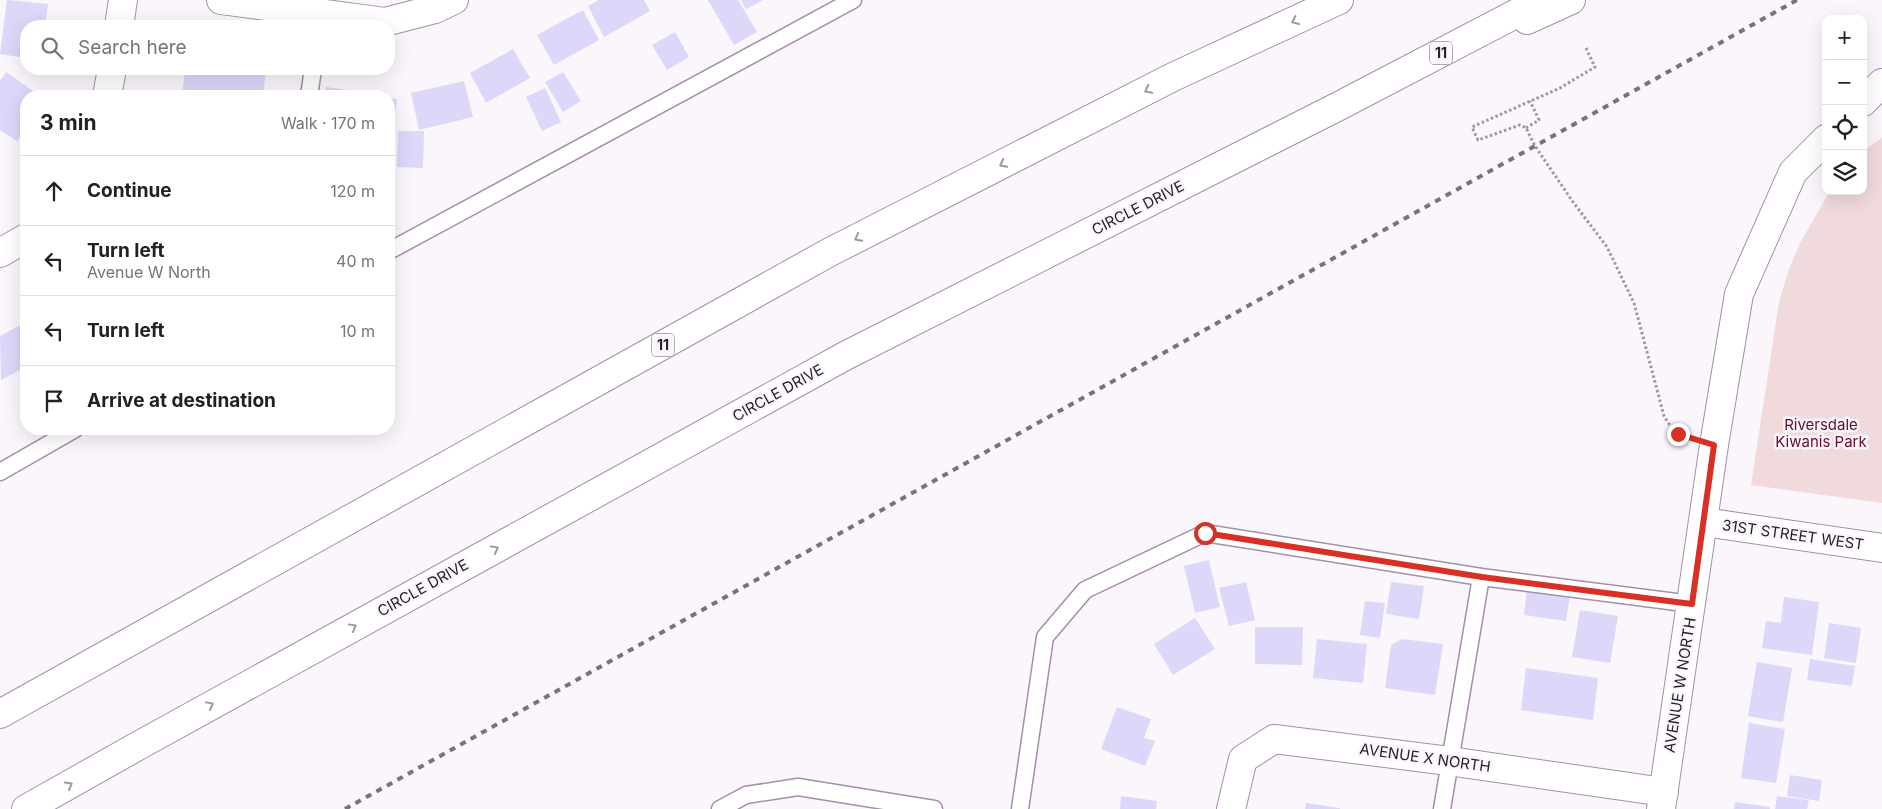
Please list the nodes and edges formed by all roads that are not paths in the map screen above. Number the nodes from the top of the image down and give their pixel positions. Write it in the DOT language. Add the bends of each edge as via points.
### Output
graph roads {
  1 [pos="123,0"];
  2 [pos="221,0"];
  3 [pos="454,0"];
  4 [pos="854,0"];
  5 [pos="1339,0"];
  6 [pos="1542,0"];
  7 [pos="1572,0"];
  8 [pos="320,13"];
  9 [pos="120,20"];
  10 [pos="371,20"];
  11 [pos="394,20"];
  12 [pos="111,75"];
  13 [pos="312,75"];
  14 [pos="1882,83"];
  15 [pos="108,90"];
  16 [pos="310,90"];
  17 [pos="1867,98"];
  18 [pos="1340,106"];
  19 [pos="1822,143"];
  20 [pos="20,241"];
  21 [pos="395,248"];
  22 [pos="0,253"];
  23 [pos="65,435"];
  24 [pos="0,472"];
  25 [pos="1704,522"];
  26 [pos="1882,548"];
  27 [pos="1482,577"];
  28 [pos="1692,604"];
  29 [pos="0,714"];
  30 [pos="1449,761"];
  31 [pos="1663,800"];
  32 [pos="26,809"];
  33 [pos="720,809"];
  34 [pos="934,809"];
  35 [pos="1020,809"];
  36 [pos="1231,809"];
  37 [pos="1442,809"];
  1 -- 9 [label="main road"];
  2 -- 8 [label="main road"];
  3 -- 11 [label="main road" via="435,9"];
  4 -- 21 [label="lane"];
  5 -- 29 [label="main road, 11, one-way" via="1173,77 830,252"];
  6 -- 18 [label="main road, CIRCLE DRIVE / 11"];
  7 -- 18 [label="main road"];
  8 -- 10 [label="main road"];
  12 -- 15 [label="main road"];
  13 -- 16 [label="lane"];
  14 -- 17 [label="main road"];
  32 -- 18 [label="main road, CIRCLE DRIVE / 11, one-way" via="845,356"];
  19 -- 25 [label="main road, AVENUE W NORTH" via="1793,172 1739,294"];
  20 -- 22 [label="main road"];
  23 -- 24 [label="lane"];
  25 -- 26 [label="main road, 31ST STREET WEST"];
  25 -- 28 [label="main road, AVENUE W NORTH"];
  27 -- 28 [label="lane"];
  27 -- 30 [label="lane"];
  27 -- 35 [label="lane" via="1205,533 1085,590 1045,637"];
  28 -- 31 [label="main road, AVENUE W NORTH"];
  30 -- 31 [label="main road, AVENUE X NORTH"];
  30 -- 36 [label="main road, AVENUE X NORTH" via="1274,738 1243,759"];
  30 -- 37 [label="lane"];
  33 -- 34 [label="lane" via="746,795 798,787"];
}
